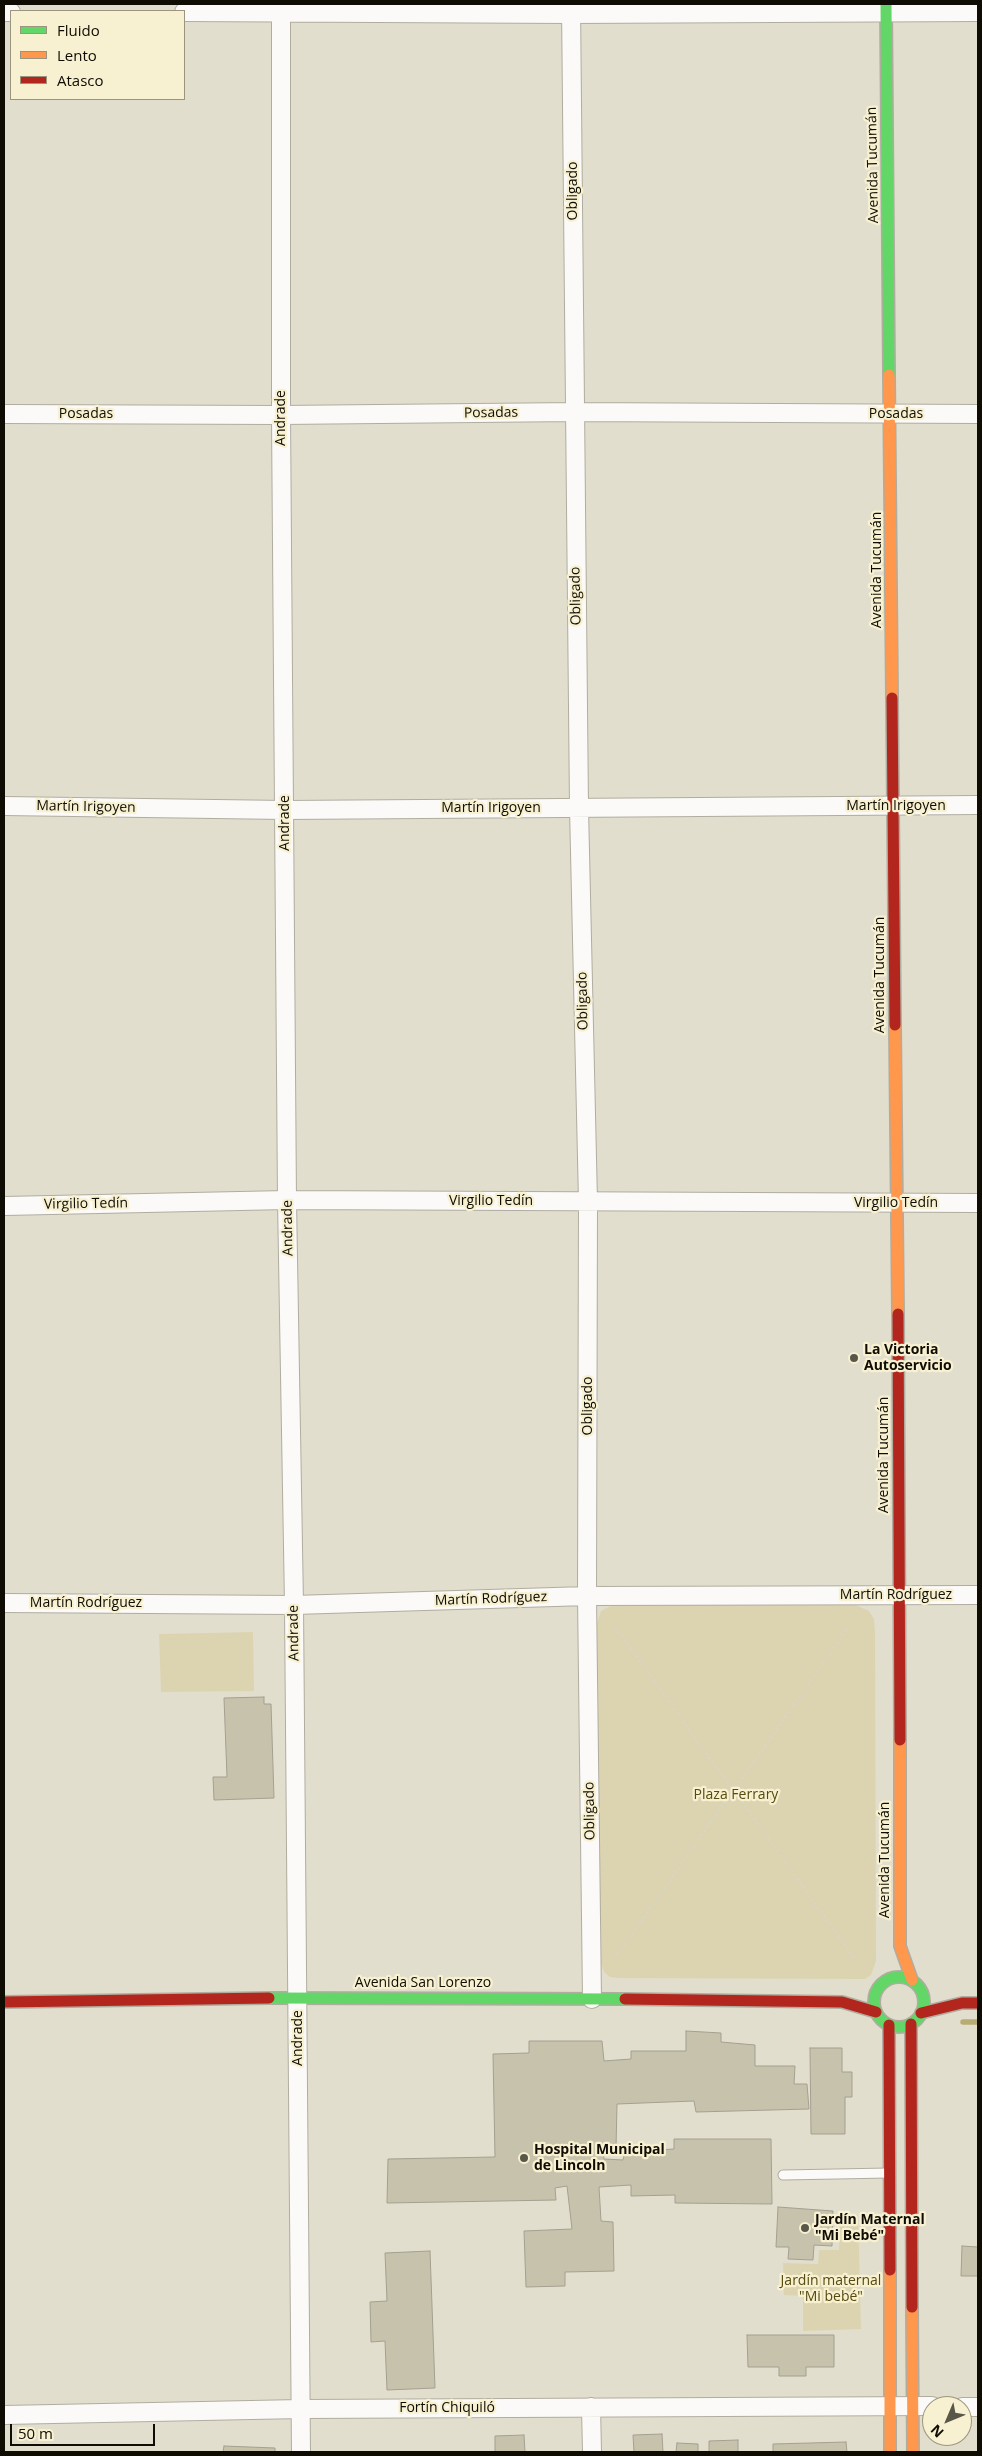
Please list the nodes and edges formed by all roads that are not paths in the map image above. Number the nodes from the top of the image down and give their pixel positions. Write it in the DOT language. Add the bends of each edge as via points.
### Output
graph roads {
  1 [pos="281,8"];
  2 [pos="886,8"];
  3 [pos="571,9"];
  4 [pos="185,12"];
  5 [pos="978,12"];
  6 [pos="574,412"];
  7 [pos="4,414"];
  8 [pos="890,414"];
  9 [pos="978,414"];
  10 [pos="281,415"];
  11 [pos="978,805"];
  12 [pos="4,806"];
  13 [pos="894,806"];
  14 [pos="579,808"];
  15 [pos="285,810"];
  16 [pos="287,1200"];
  17 [pos="588,1202"];
  18 [pos="978,1203"];
  19 [pos="897,1204"];
  20 [pos="4,1206"];
  21 [pos="900,1595"];
  22 [pos="978,1595"];
  23 [pos="587,1596"];
  24 [pos="4,1603"];
  25 [pos="294,1605"];
  26 [pos="900,1946"];
  27 [pos="886,1980"];
  28 [pos="912,1980"];
  29 [pos="876,1990"];
  30 [pos="922,1991"];
  31 [pos="298,1997"];
  32 [pos="592,1999"];
  33 [pos="4,2002"];
  34 [pos="842,2002"];
  35 [pos="962,2003"];
  36 [pos="978,2003"];
  37 [pos="876,2012"];
  38 [pos="921,2013"];
  39 [pos="911,2024"];
  40 [pos="889,2025"];
  41 [pos="889,2173"];
  42 [pos="782,2175"];
  43 [pos="890,2406"];
  44 [pos="912,2406"];
  45 [pos="922,2406"];
  46 [pos="592,2407"];
  47 [pos="301,2409"];
  48 [pos="4,2415"];
  49 [pos="301,2452"];
  50 [pos="592,2452"];
  51 [pos="890,2452"];
  52 [pos="912,2452"];
  1 -- 3 [label="street"];
  1 -- 4 [label="street"];
  1 -- 10 [label="street, Andrade"];
  2 -- 3 [label="street"];
  2 -- 5 [label="street"];
  2 -- 8 [label="main road, Avenida Tucumán"];
  3 -- 6 [label="street, Obligado"];
  6 -- 8 [label="street, Posadas"];
  6 -- 10 [label="street, Posadas"];
  6 -- 14 [label="street, Obligado"];
  7 -- 10 [label="street, Posadas"];
  8 -- 9 [label="street, Posadas"];
  8 -- 13 [label="main road, Avenida Tucumán"];
  10 -- 15 [label="street, Andrade"];
  11 -- 13 [label="street, Martín Irigoyen"];
  12 -- 15 [label="street, Martín Irigoyen"];
  13 -- 14 [label="street, Martín Irigoyen"];
  13 -- 19 [label="main road, Avenida Tucumán"];
  14 -- 15 [label="street, Martín Irigoyen"];
  14 -- 17 [label="street, Obligado"];
  15 -- 16 [label="street, Andrade"];
  16 -- 17 [label="street, Virgilio Tedín"];
  16 -- 20 [label="street, Virgilio Tedín"];
  16 -- 25 [label="street, Andrade"];
  17 -- 19 [label="street, Virgilio Tedín"];
  17 -- 23 [label="street, Obligado"];
  18 -- 19 [label="street, Virgilio Tedín"];
  19 -- 21 [label="main road, Avenida Tucumán"];
  21 -- 22 [label="street, Martín Rodríguez"];
  21 -- 23 [label="street, Martín Rodríguez"];
  21 -- 26 [label="main road, Avenida Tucumán"];
  23 -- 25 [label="street, Martín Rodríguez"];
  23 -- 32 [label="street, Obligado"];
  24 -- 25 [label="street, Martín Rodríguez"];
  25 -- 31 [label="street, Andrade"];
  26 -- 27 [label="main road, Avenida Tucumán"];
  26 -- 28 [label="main road, Avenida Tucumán"];
  27 -- 28 [label="main road" via="897,1976"];
  27 -- 29 [label="main road"];
  28 -- 30 [label="main road"];
  29 -- 34 [label="main road, Avenida San Lorenzo"];
  29 -- 37 [label="main road" via="873,2001"];
  30 -- 35 [label="main road"];
  30 -- 38 [label="main road"];
  31 -- 32 [label="main road, Avenida San Lorenzo"];
  31 -- 33 [label="main road, Avenida San Lorenzo"];
  31 -- 47 [label="street, Andrade"];
  32 -- 34 [label="main road, Avenida San Lorenzo"];
  34 -- 37 [label="main road, Avenida San Lorenzo"];
  35 -- 36 [label="main road"];
  35 -- 38 [label="main road"];
  37 -- 40 [label="main road"];
  38 -- 39 [label="main road"];
  39 -- 40 [label="main road"];
  39 -- 44 [label="main road"];
  40 -- 41 [label="main road"];
  41 -- 42 [label="lane"];
  41 -- 43 [label="main road"];
  43 -- 44 [label="street, Fortín Chiquiló"];
  43 -- 46 [label="street, Fortín Chiquiló"];
  43 -- 51 [label="main road"];
  44 -- 45 [label="street"];
  44 -- 52 [label="main road"];
  46 -- 47 [label="street, Fortín Chiquiló"];
  46 -- 50 [label="street"];
  47 -- 48 [label="street, Fortín Chiquiló"];
  47 -- 49 [label="street, Andrade"];
}
